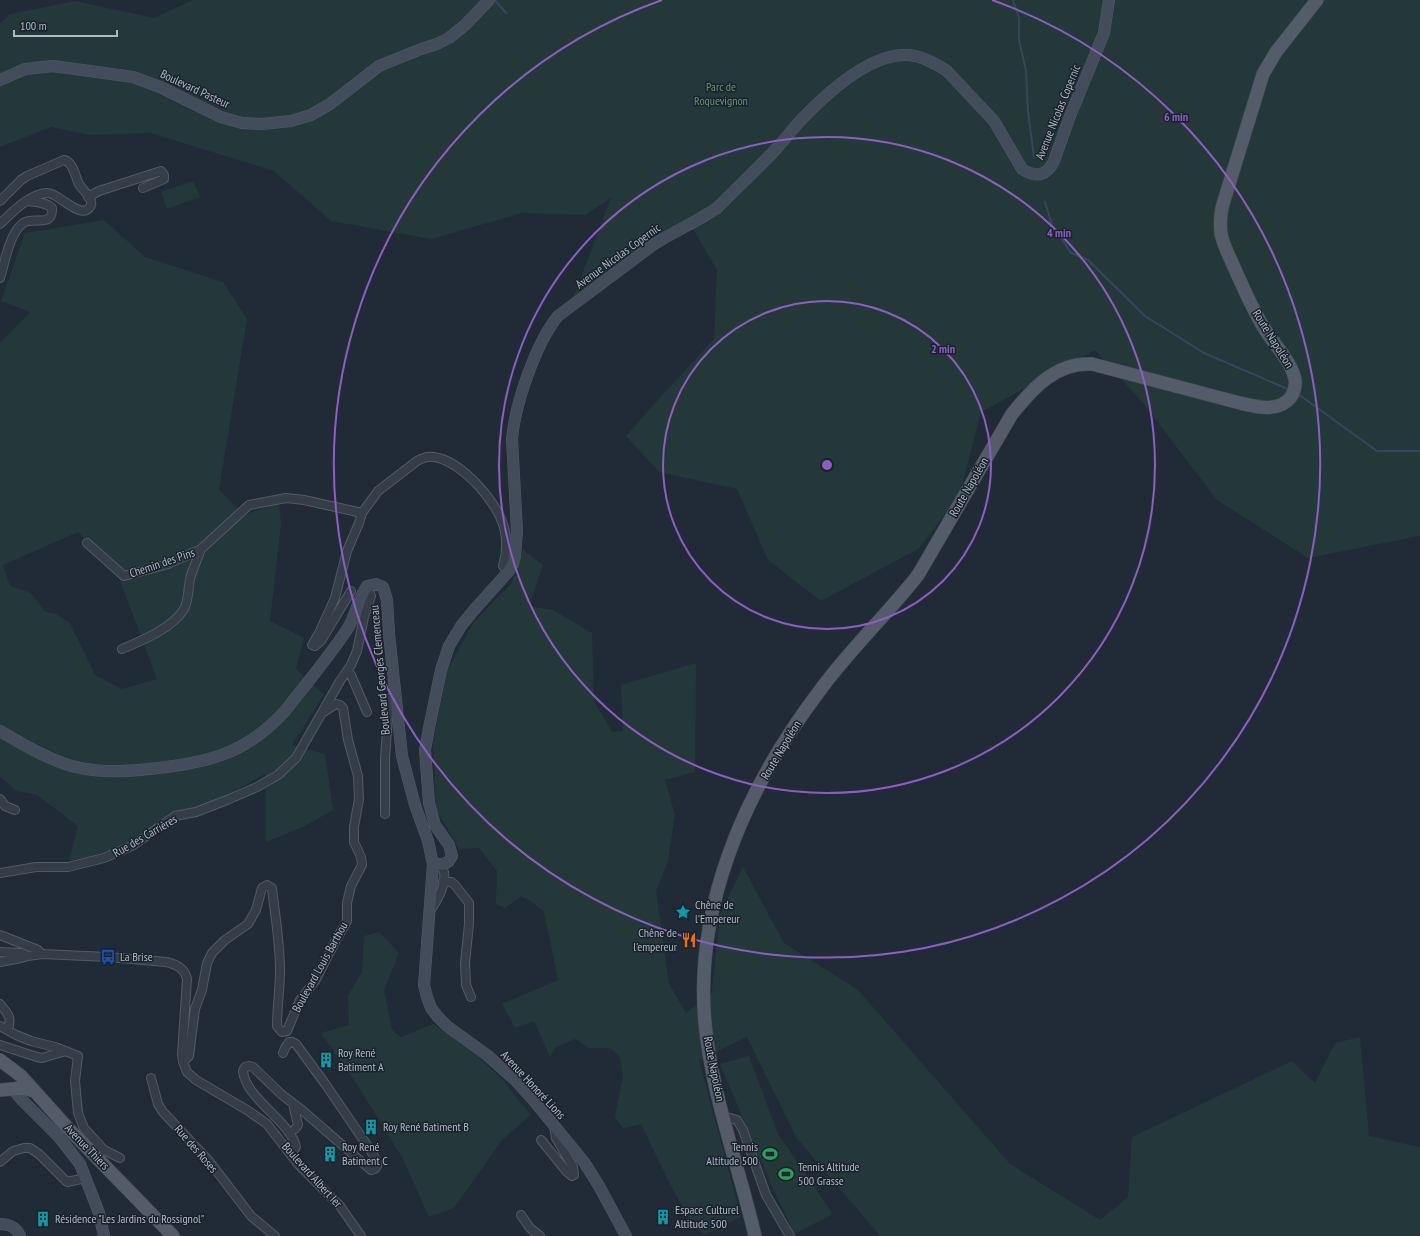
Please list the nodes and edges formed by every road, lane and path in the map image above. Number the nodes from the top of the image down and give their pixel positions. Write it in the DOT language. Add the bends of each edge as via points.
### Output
graph roads {
  1 [pos="489,0"];
  2 [pos="1109,0"];
  3 [pos="1317,0"];
  4 [pos="0,80"];
  5 [pos="143,188"];
  6 [pos="88,197"];
  7 [pos="0,201"];
  8 [pos="27,201"];
  9 [pos="0,224"];
  10 [pos="0,278"];
  11 [pos="362,513"];
  12 [pos="86,543"];
  13 [pos="201,549"];
  14 [pos="508,572"];
  15 [pos="367,586"];
  16 [pos="351,591"];
  17 [pos="122,649"];
  18 [pos="347,671"];
  19 [pos="395,696"];
  20 [pos="367,712"];
  21 [pos="322,713"];
  22 [pos="0,731"];
  23 [pos="0,799"];
  24 [pos="15,810"];
  25 [pos="385,814"];
  26 [pos="436,864"];
  27 [pos="0,873"];
  28 [pos="444,880"];
  29 [pos="430,912"];
  30 [pos="0,935"];
  31 [pos="0,952"];
  32 [pos="42,954"];
  33 [pos="28,956"];
  34 [pos="0,962"];
  35 [pos="470,997"];
  36 [pos="0,1004"];
  37 [pos="0,1026"];
  38 [pos="8,1029"];
  39 [pos="0,1046"];
  40 [pos="66,1051"];
  41 [pos="283,1053"];
  42 [pos="0,1060"];
  43 [pos="183,1062"];
  44 [pos="15,1071"];
  45 [pos="151,1078"];
  46 [pos="0,1090"];
  47 [pos="13,1090"];
  48 [pos="34,1091"];
  49 [pos="293,1104"];
  50 [pos="723,1116"];
  51 [pos="554,1125"];
  52 [pos="295,1129"];
  53 [pos="541,1140"];
  54 [pos="291,1155"];
  55 [pos="120,1158"];
  56 [pos="0,1162"];
  57 [pos="86,1178"];
  58 [pos="521,1215"];
  59 [pos="251,1216"];
  60 [pos="0,1224"];
  61 [pos="20,1236"];
  62 [pos="104,1236"];
  63 [pos="173,1236"];
  64 [pos="268,1236"];
  65 [pos="275,1236"];
  66 [pos="361,1236"];
  67 [pos="540,1236"];
  68 [pos="626,1236"];
  69 [pos="755,1236"];
  70 [pos="790,1236"];
  1 -- 4 [label="main road, Boulevard Pasteur" via="449,38 379,66 330,104 311,115 291,121 242,123 221,117 160,87 133,77 53,66 25,69"];
  2 -- 14 [label="main road, Avenue Nicolas Copernic" via="1104,33 1052,167 1046,172 1035,175 1022,170 994,121 943,68 929,60 912,56 884,59 869,65 837,87 803,118 717,208 653,245 558,316 550,325 536,355 513,423 516,543 513,564"];
  3 -- 50 [label="main road, Route Napoléon" via="1276,52 1263,74 1220,219 1226,247 1256,315 1293,371 1296,384 1292,395 1278,406 1256,406 1108,367 1087,364 1056,371 1022,402 1004,427 918,575 819,691 791,732 758,788 736,837 716,895 705,968 706,1038"];
  5 -- 6 [label="street" via="164,179 161,171"];
  6 -- 7 [label="street" via="79,186 72,164 64,160 27,176"];
  6 -- 8 [label="street" via="92,204 90,208 82,211 55,194 37,195"];
  8 -- 9 [label="street"];
  8 -- 10 [label="street" via="49,205 53,213 48,220 25,221 16,229"];
  11 -- 13 [label="street, Chemin des Pins" via="286,498 249,505"];
  11 -- 14 [label="street" via="378,491 416,461 434,457 445,460 482,489 496,510 505,532 503,566"];
  11 -- 16 [label="street" via="347,551 335,598 312,645 315,646 321,641"];
  12 -- 13 [label="street, Chemin des Pins" via="124,576 168,564"];
  13 -- 17 [label="street, Chemin des Pins" via="191,576 184,608 167,626"];
  14 -- 26 [label="main road, Avenue Nicolas Copernic" via="461,626 449,646 441,670 425,750 431,814 435,825 449,845 452,856 449,861"];
  15 -- 18 [label="street" via="371,596 357,651"];
  15 -- 19 [label="main road, Boulevard Georges Clemenceau" via="380,585 385,591"];
  15 -- 22 [label="main road, Boulevard Georges Clemenceau" via="348,627 285,711 262,734 225,754 180,766 103,771 50,758"];
  18 -- 20 [label="street"];
  18 -- 21 [label="street"];
  19 -- 25 [label="street" via="391,697 389,704 385,758"];
  19 -- 26 [label="main road, Boulevard Georges Clemenceau" via="402,756 415,805"];
  21 -- 27 [label="street, Rue des Carrières" via="296,758 278,775 257,787 196,812 175,816 132,846 104,858 68,867 36,867"];
  21 -- 43 [label="street, Boulevard Louis Barthou" via="336,704 343,708 348,740 358,776 359,799 354,842 362,865 351,886 347,903 348,921 315,981 300,1000 287,1031 282,1032 277,1026 280,971 272,888 266,885 262,888 256,910 248,924 225,940 212,953 207,963 195,1009 188,1056"];
  23 -- 24 [label="street" via="5,806"];
  26 -- 28 [label="street" via="444,872"];
  26 -- 29 [label="main road, Avenue Honoré Lions"];
  28 -- 29 [label="street"];
  28 -- 35 [label="street" via="455,885 469,903 464,963"];
  29 -- 51 [label="main road, Avenue Honoré Lions" via="424,985 431,1008 447,1026 487,1055 514,1079"];
  30 -- 32 [label="street"];
  31 -- 33 [label="street"];
  32 -- 33 [label="street"];
  32 -- 43 [label="street" via="166,962 174,963 182,969 187,979"];
  33 -- 34 [label="street"];
  36 -- 38 [label="street" via="10,1018"];
  37 -- 38 [label="street"];
  38 -- 40 [label="street" via="31,1041"];
  39 -- 40 [label="street" via="38,1058"];
  40 -- 55 [label="street" via="78,1056 75,1082 78,1113 84,1128 104,1150"];
  41 -- 49 [label="street" via="288,1042 292,1042 300,1049 371,1151 377,1162 375,1169 371,1170"];
  42 -- 44 [label="main road, Avenue Thiers"];
  43 -- 54 [label="street, Boulevard Albert Ier" via="187,1072 196,1080 268,1124"];
  44 -- 47 [label="main road"];
  44 -- 48 [label="main road, Avenue Thiers"];
  45 -- 59 [label="street, Rue des Roses" via="158,1104 163,1112 209,1161"];
  46 -- 47 [label="main road"];
  47 -- 48 [label="main road" via="27,1088"];
  47 -- 57 [label="main road" via="75,1157"];
  48 -- 63 [label="main road, Avenue Thiers"];
  49 -- 52 [label="street" via="298,1125"];
  49 -- 54 [label="street" via="253,1067 246,1067 243,1071 245,1082 253,1093 295,1142 296,1147"];
  50 -- 69 [label="main road, Route Napoléon"];
  50 -- 70 [label="street" via="737,1120 743,1130 766,1195"];
  51 -- 53 [label="street" via="556,1138 574,1167 574,1175 567,1172"];
  51 -- 68 [label="main road, Avenue Honoré Lions" via="588,1168"];
  54 -- 66 [label="street, Boulevard Albert Ier" via="340,1206"];
  56 -- 57 [label="street" via="13,1151 30,1148 67,1182"];
  57 -- 62 [label="main road" via="99,1213"];
  58 -- 67 [label="street" via="530,1228"];
  59 -- 64 [label="street, Rue des Roses"];
  59 -- 65 [label="street, Rue des Roses"];
  60 -- 61 [label="main road" via="14,1227"];
}
